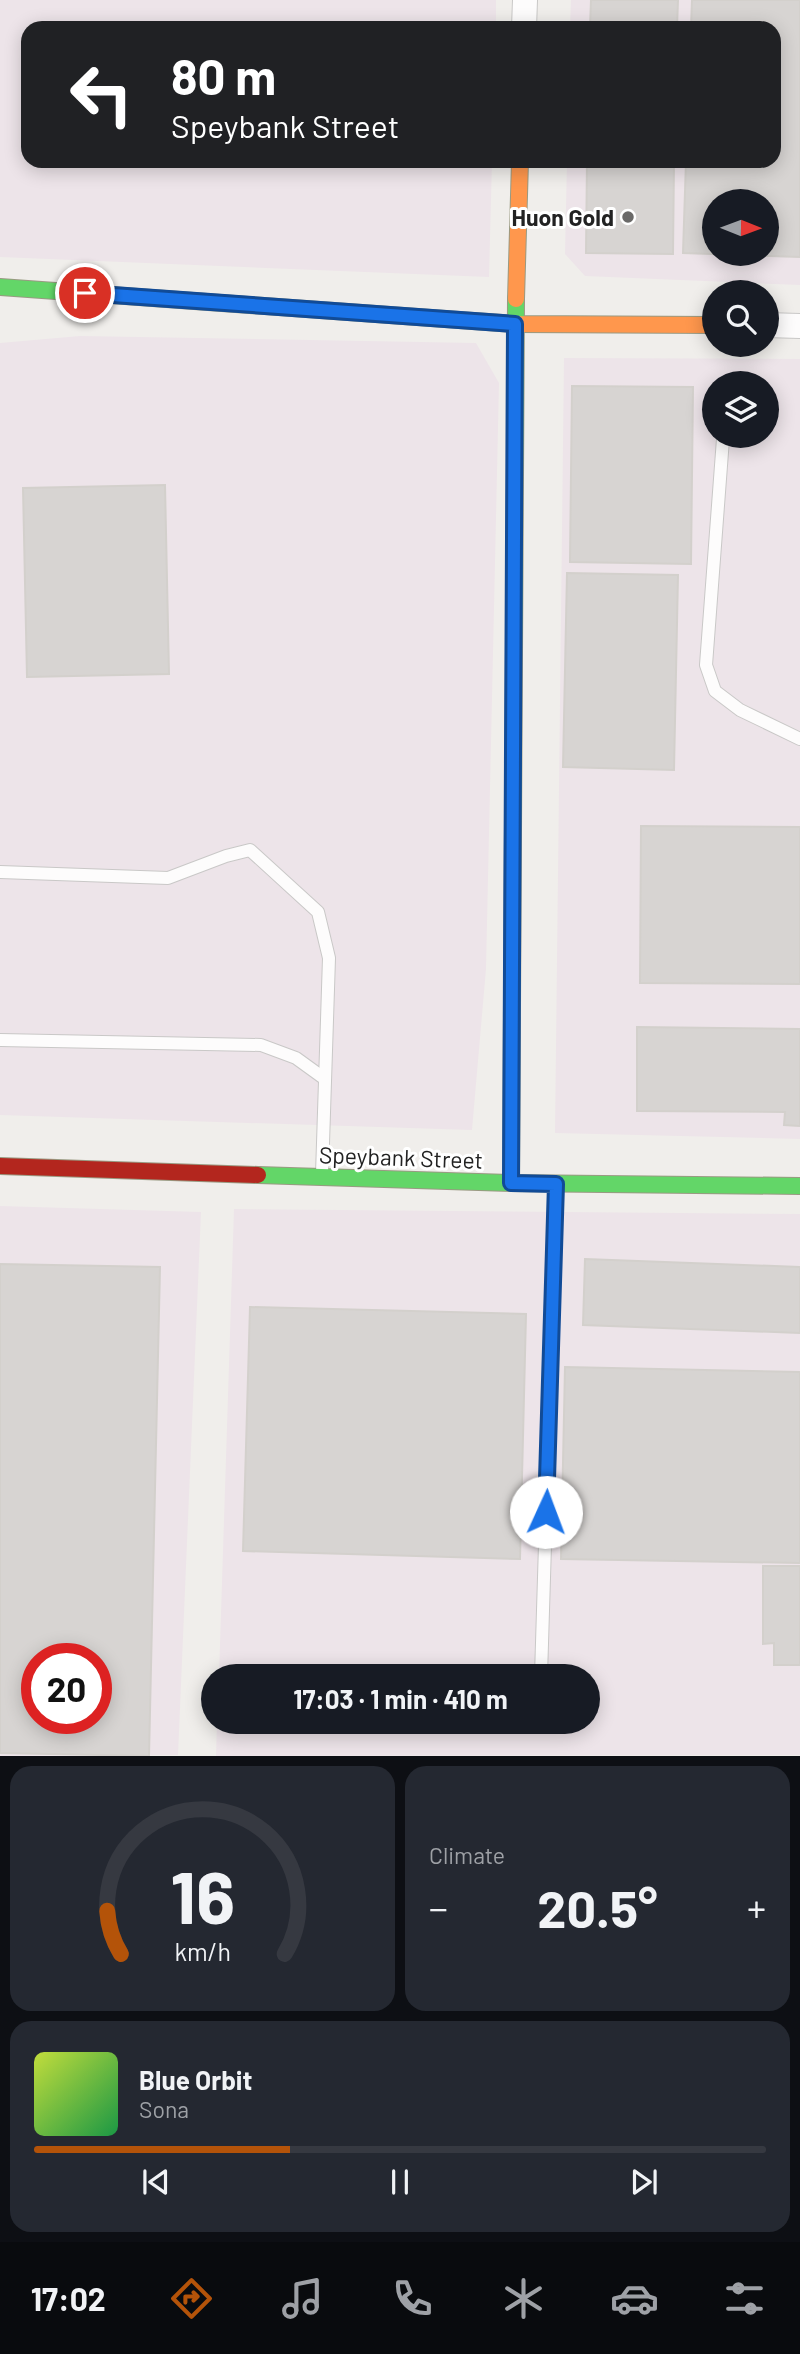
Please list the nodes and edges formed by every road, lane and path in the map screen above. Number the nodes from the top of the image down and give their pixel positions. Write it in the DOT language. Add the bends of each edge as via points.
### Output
graph roads {
  1 [pos="525,0"];
  2 [pos="524,21"];
  3 [pos="520,168"];
  4 [pos="0,287"];
  5 [pos="515,324"];
  6 [pos="702,325"];
  7 [pos="779,326"];
  8 [pos="800,326"];
  9 [pos="722,448"];
  10 [pos="800,738"];
  11 [pos="0,872"];
  12 [pos="0,1040"];
  13 [pos="325,1079"];
  14 [pos="0,1166"];
  15 [pos="322,1178"];
  16 [pos="511,1183"];
  17 [pos="556,1184"];
  18 [pos="800,1186"];
  19 [pos="541,1664"];
  1 -- 2 [label="street"];
  3 -- 5 [label="street"];
  4 -- 5 [label="street"];
  5 -- 6 [label="street"];
  5 -- 16 [label="street"];
  7 -- 8 [label="street"];
  9 -- 10 [label="lane" via="706,665 715,691 740,710"];
  11 -- 13 [label="lane" via="168,878 250,850 318,912 329,958"];
  12 -- 13 [label="lane" via="261,1045 296,1058"];
  13 -- 15 [label="lane"];
  14 -- 15 [label="street, Speybank Street"];
  15 -- 16 [label="street, Speybank Street"];
  16 -- 17 [label="street, Speybank Street"];
  17 -- 18 [label="street, Speybank Street"];
  17 -- 19 [label="lane"];
}
